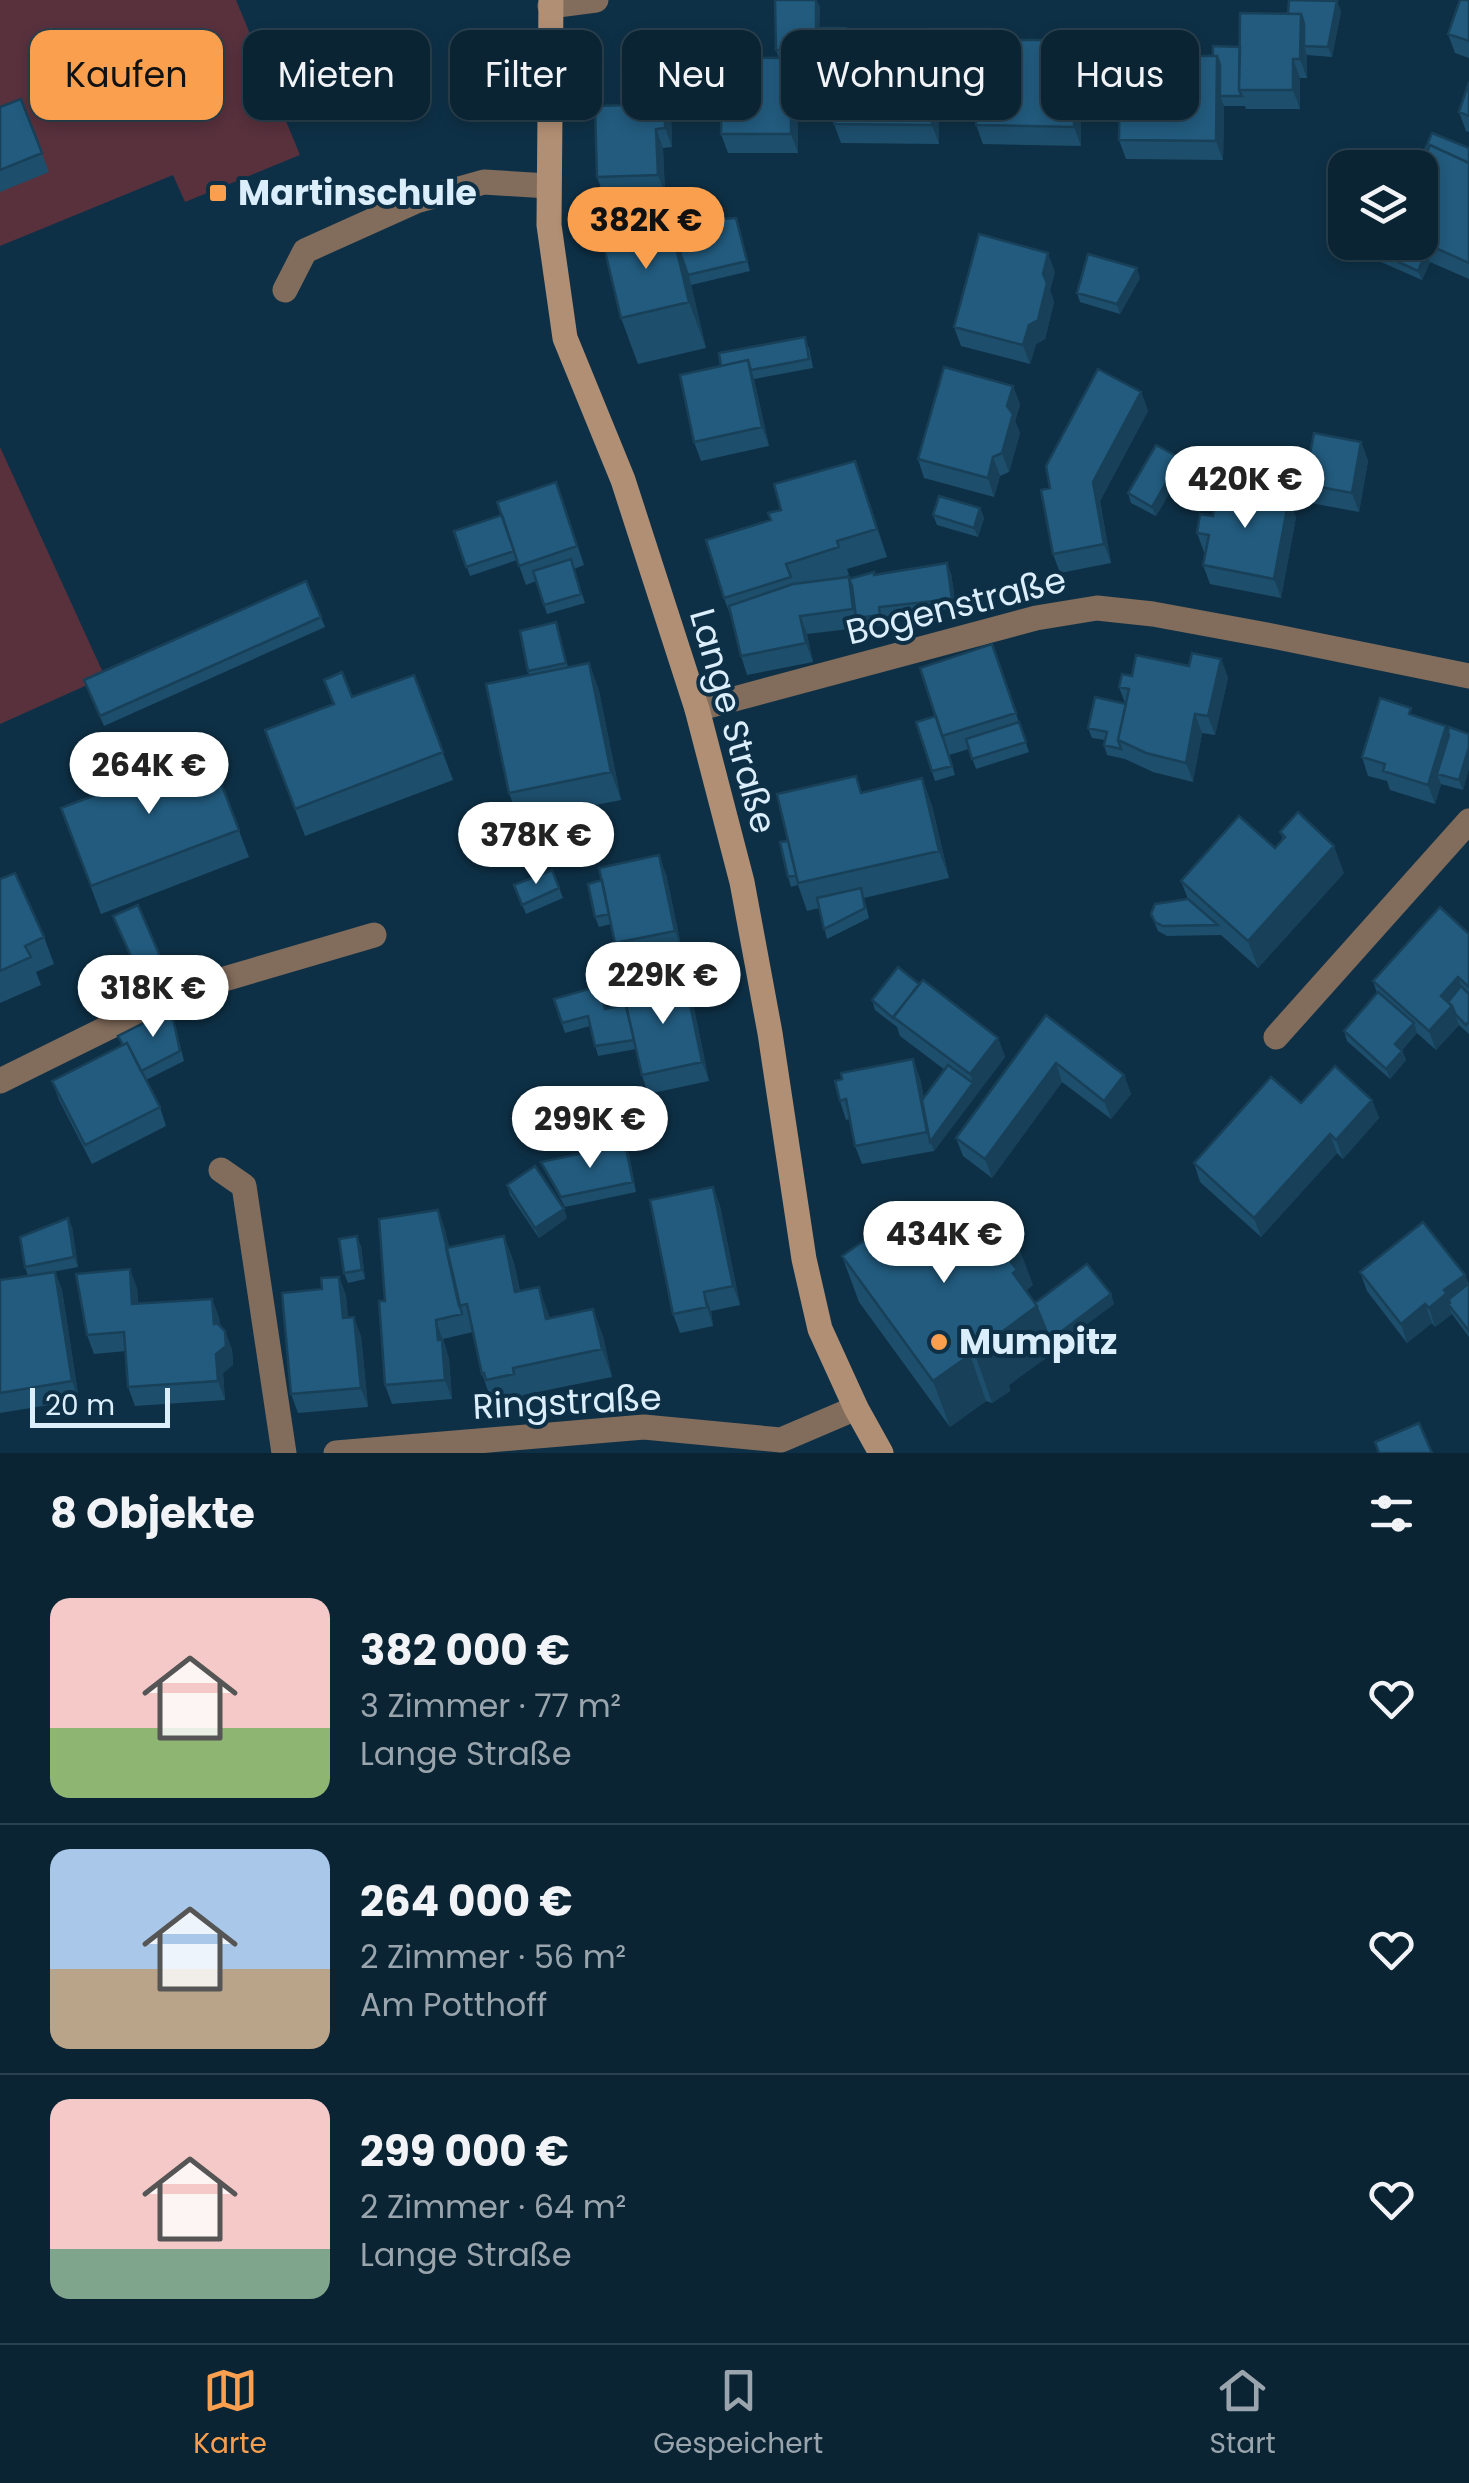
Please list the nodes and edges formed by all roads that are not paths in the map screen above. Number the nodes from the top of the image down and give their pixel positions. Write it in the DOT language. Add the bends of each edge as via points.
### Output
graph roads {
  1 [pos="596,0"];
  2 [pos="550,3"];
  3 [pos="548,186"];
  4 [pos="285,290"];
  5 [pos="1469,676"];
  6 [pos="698,709"];
  7 [pos="1469,821"];
  8 [pos="374,935"];
  9 [pos="1276,1037"];
  10 [pos="0,1082"];
  11 [pos="221,1170"];
  12 [pos="856,1408"];
  13 [pos="782,1447"];
  14 [pos="284,1453"];
  15 [pos="336,1453"];
  16 [pos="881,1453"];
  1 -- 2 [label="street"];
  2 -- 3 [label="main road, Lange Straße"];
  3 -- 4 [label="street" via="484,182 416,200 306,252"];
  3 -- 6 [label="main road, Lange Straße" via="565,338 623,480"];
  5 -- 6 [label="street, Bogenstraße" via="1097,608 1036,618"];
  6 -- 12 [label="main road, Lange Straße" via="749,920 804,1259 824,1340"];
  7 -- 9 [label="street"];
  8 -- 10 [label="street" via="180,992"];
  11 -- 14 [label="street" via="244,1186"];
  12 -- 13 [label="street, Ringstraße"];
  12 -- 16 [label="main road, Lange Straße"];
  13 -- 15 [label="street, Ringstraße" via="644,1427"];
}
